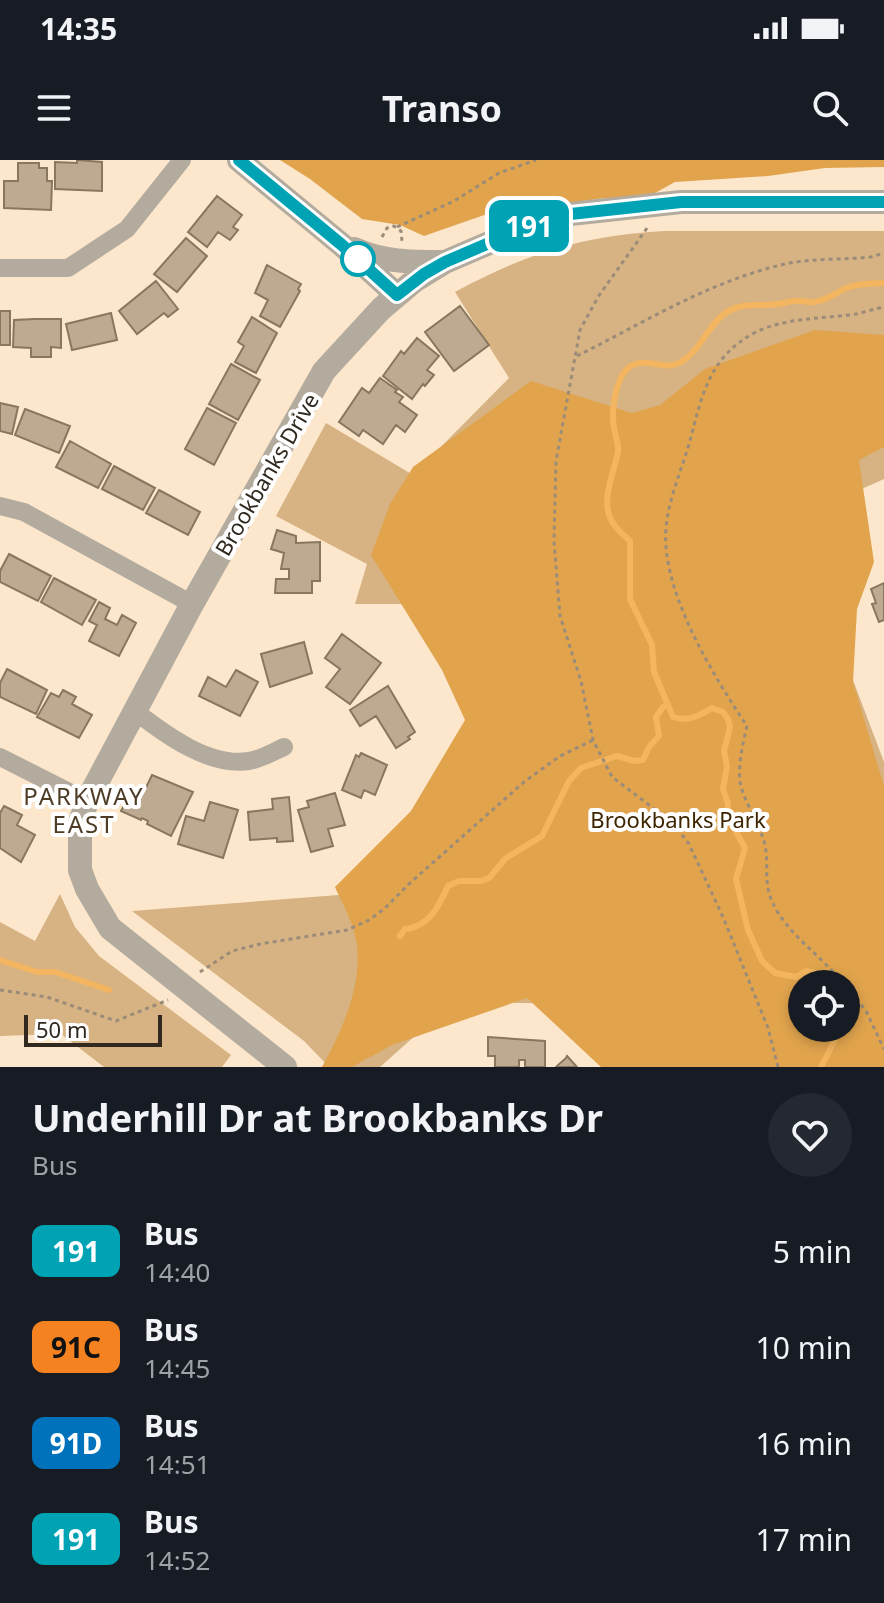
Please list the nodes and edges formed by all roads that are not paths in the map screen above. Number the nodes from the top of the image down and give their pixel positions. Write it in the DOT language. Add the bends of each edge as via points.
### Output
graph roads {
  1 [pos="182,160"];
  2 [pos="239,160"];
  3 [pos="884,202"];
  4 [pos="342,245"];
  5 [pos="445,262"];
  6 [pos="0,268"];
  7 [pos="397,295"];
  8 [pos="0,506"];
  9 [pos="192,604"];
  10 [pos="136,712"];
  11 [pos="284,747"];
  12 [pos="0,757"];
  13 [pos="87,801"];
  14 [pos="285,1067"];
  1 -- 6 [label="street" via="127,229 68,268"];
  2 -- 4 [label="street"];
  3 -- 5 [label="street, Brookbanks Drive" via="654,203 552,216"];
  4 -- 5 [label="street" via="382,259"];
  4 -- 7 [label="street"];
  5 -- 7 [label="street, Brookbanks Drive"];
  7 -- 9 [label="street, Brookbanks Drive" via="324,371"];
  8 -- 9 [label="street" via="24,512"];
  9 -- 10 [label="street, Brookbanks Drive"];
  10 -- 11 [label="street" via="170,736 226,762 249,761"];
  10 -- 13 [label="street, Brookbanks Drive"];
  12 -- 13 [label="street"];
  13 -- 14 [label="street, Brookbanks Drive" via="80,870 110,928"];
}
